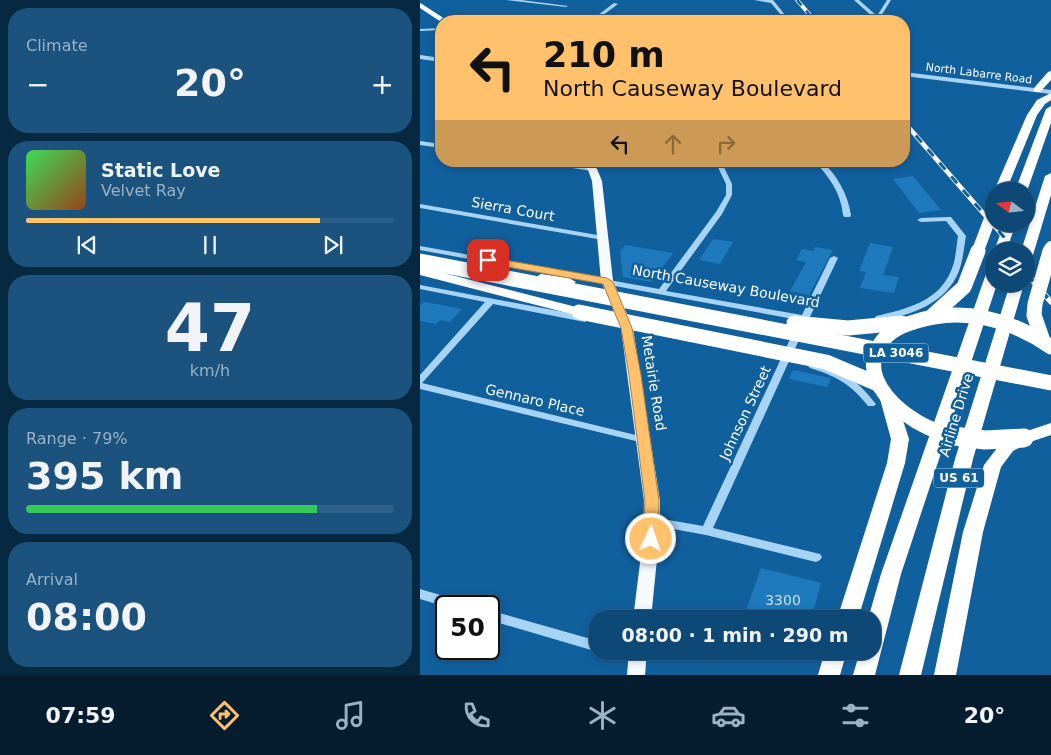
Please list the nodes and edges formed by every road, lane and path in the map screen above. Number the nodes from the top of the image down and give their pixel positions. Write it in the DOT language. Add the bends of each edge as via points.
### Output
graph roads {
  1 [pos="508,0"];
  2 [pos="756,0"];
  3 [pos="856,0"];
  4 [pos="889,0"];
  5 [pos="771,1"];
  6 [pos="420,4"];
  7 [pos="616,4"];
  8 [pos="566,6"];
  9 [pos="436,15"];
  10 [pos="600,15"];
  11 [pos="783,15"];
  12 [pos="872,15"];
  13 [pos="880,15"];
  14 [pos="435,29"];
  15 [pos="420,30"];
  16 [pos="420,57"];
  17 [pos="435,59"];
  18 [pos="1051,74"];
  19 [pos="910,75"];
  20 [pos="1037,90"];
  21 [pos="1051,92"];
  22 [pos="1051,96"];
  23 [pos="1051,109"];
  24 [pos="420,143"];
  25 [pos="435,145"];
  26 [pos="589,167"];
  27 [pos="721,167"];
  28 [pos="824,167"];
  29 [pos="1051,176"];
  30 [pos="1004,182"];
  31 [pos="1024,182"];
  32 [pos="420,206"];
  33 [pos="847,215"];
  34 [pos="921,220"];
  35 [pos="985,232"];
  36 [pos="603,238"];
  37 [pos="1030,242"];
  38 [pos="1051,247"];
  39 [pos="420,248"];
  40 [pos="834,258"];
  41 [pos="424,271"];
  42 [pos="607,282"];
  43 [pos="661,292"];
  44 [pos="987,292"];
  45 [pos="1015,292"];
  46 [pos="491,301"];
  47 [pos="804,318"];
  48 [pos="923,318"];
  49 [pos="627,328"];
  50 [pos="1047,344"];
  51 [pos="786,360"];
  52 [pos="420,381"];
  53 [pos="1051,383"];
  54 [pos="420,386"];
  55 [pos="1051,393"];
  56 [pos="879,396"];
  57 [pos="1050,428"];
  58 [pos="1024,438"];
  59 [pos="644,440"];
  60 [pos="652,521"];
  61 [pos="706,530"];
  62 [pos="816,557"];
  63 [pos="420,594"];
  64 [pos="435,598"];
  65 [pos="643,610"];
  66 [pos="849,610"];
  67 [pos="881,611"];
  68 [pos="500,618"];
  69 [pos="589,643"];
  70 [pos="833,660"];
  71 [pos="868,660"];
  72 [pos="829,675"];
  73 [pos="864,675"];
  74 [pos="910,675"];
  75 [pos="945,675"];
  1 -- 8 [label="street"];
  2 -- 5 [label="street"];
  3 -- 12 [label="street"];
  4 -- 13 [label="street"];
  5 -- 11 [label="street"];
  6 -- 9 [label="main road"];
  7 -- 10 [label="street"];
  14 -- 15 [label="street"];
  16 -- 17 [label="street"];
  18 -- 20 [label="highway"];
  19 -- 20 [label="street, North Labarre Road"];
  20 -- 21 [label="street, North Labarre Road"];
  22 -- 30 [label="highway" via="1041,102 1032,115"];
  23 -- 31 [label="highway"];
  24 -- 25 [label="street"];
  26 -- 36 [label="main road, Metairie Road" via="598,180"];
  27 -- 43 [label="street" via="729,184 728,194 719,212"];
  28 -- 33 [label="street" via="847,205"];
  29 -- 37 [label="highway"];
  32 -- 36 [label="street, Sierra Court"];
  34 -- 47 [label="street, North Causeway Boulevard" via="948,219 962,236 955,271 946,288 936,297 898,315 857,321"];
  35 -- 48 [label="highway, bridge" via="964,287"];
  36 -- 42 [label="main road, Metairie Road"];
  38 -- 50 [label="highway, bridge" via="1034,309"];
  39 -- 42 [label="street, North Causeway Boulevard"];
  40 -- 47 [label="street, Johnson Street"];
  41 -- 46 [label="street"];
  41 -- 48 [label="highway, bridge" via="570,282 826,328 871,328"];
  41 -- 53 [label="highway, LA 3046, bridge"];
  41 -- 55 [label="highway"];
  41 -- 56 [label="highway, bridge" via="579,312 826,362"];
  42 -- 43 [label="street, North Causeway Boulevard"];
  42 -- 49 [label="main road, Metairie Road"];
  43 -- 47 [label="street, North Causeway Boulevard"];
  44 -- 67 [label="highway, Airline Drive / US 61"];
  45 -- 74 [label="highway, Airline Drive / US 61" via="964,459"];
  46 -- 49 [label="street"];
  46 -- 52 [label="street"];
  47 -- 51 [label="street, Johnson Street"];
  48 -- 50 [label="highway, bridge" via="962,315 996,320 1021,329"];
  48 -- 56 [label="highway, bridge" via="892,332 877,350 874,366"];
  49 -- 51 [label="street"];
  49 -- 59 [label="main road, Metairie Road"];
  51 -- 56 [label="street" via="836,373"];
  51 -- 61 [label="street, Johnson Street"];
  54 -- 59 [label="street, Gennaro Place"];
  56 -- 58 [label="highway, bridge" via="913,419 948,434 987,441"];
  56 -- 66 [label="highway" via="900,439 896,463"];
  57 -- 58 [label="highway"];
  58 -- 75 [label="highway" via="1007,447 993,465 973,532"];
  59 -- 60 [label="main road, Metairie Road"];
  60 -- 61 [label="street"];
  60 -- 65 [label="main road, Metairie Road"];
  61 -- 62 [label="street"];
  63 -- 64 [label="street"];
  68 -- 69 [label="street"];
  70 -- 72 [label="highway"];
  71 -- 73 [label="highway"];
}
